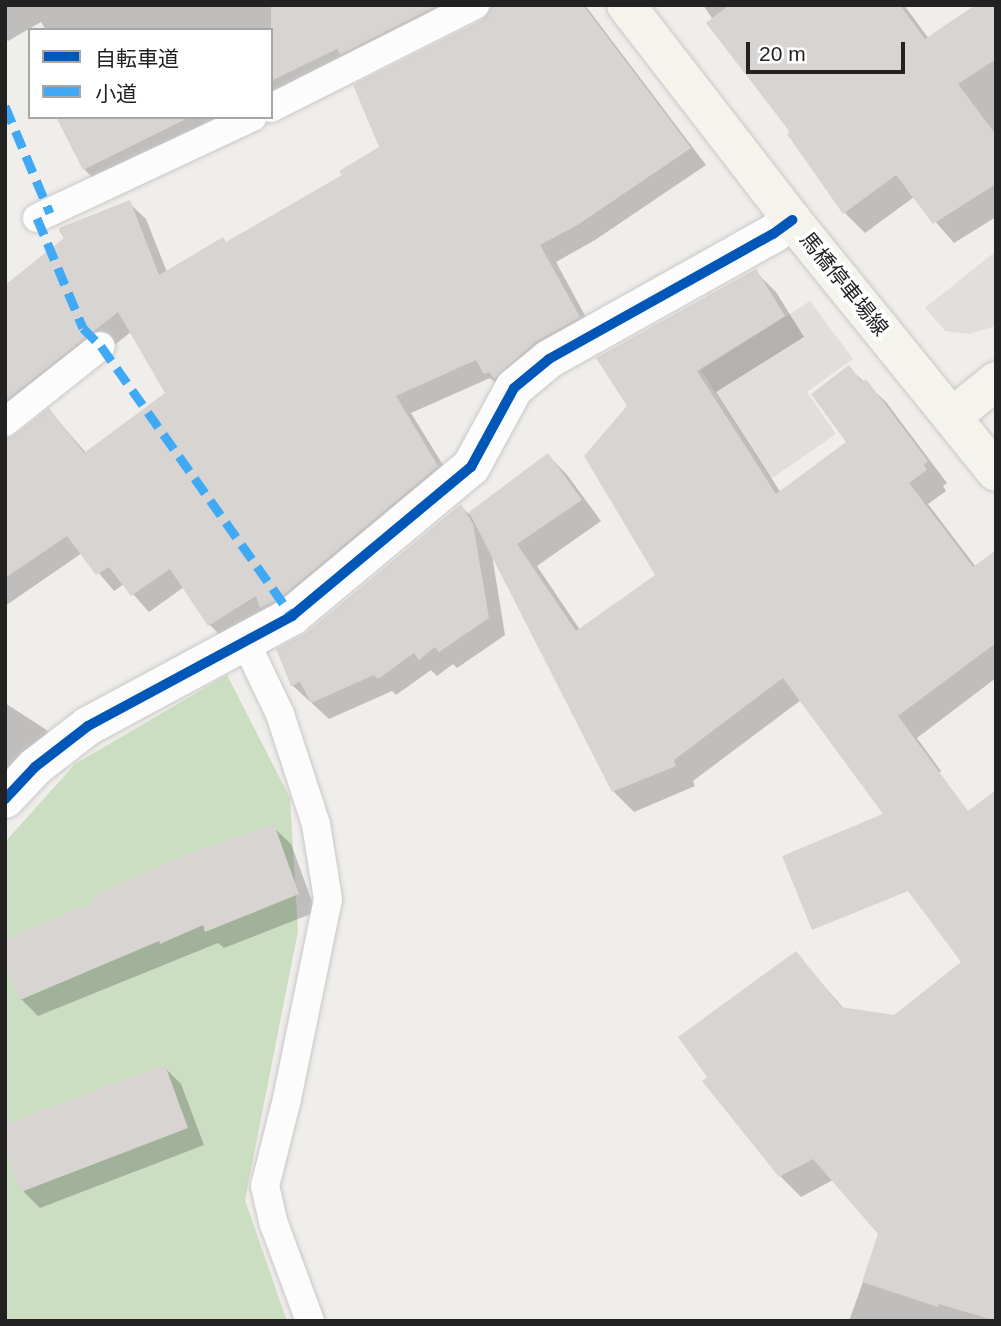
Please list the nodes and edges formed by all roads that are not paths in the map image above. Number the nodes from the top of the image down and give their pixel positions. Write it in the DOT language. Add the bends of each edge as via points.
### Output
graph roads {
  1 [pos="475,5"];
  2 [pos="626,5"];
  3 [pos="273,107"];
  4 [pos="249,119"];
  5 [pos="37,218"];
  6 [pos="792,220"];
  7 [pos="101,346"];
  8 [pos="996,381"];
  9 [pos="952,417"];
  10 [pos="5,422"];
  11 [pos="996,472"];
  12 [pos="246,643"];
  13 [pos="5,799"];
  14 [pos="310,1321"];
  1 -- 3 [label="lane"];
  2 -- 6 [label="main road, 馬橋停車場線"];
  4 -- 5 [label="lane"];
  6 -- 9 [label="main road, 馬橋停車場線"];
  6 -- 12 [label="street" via="550,359 514,388 471,467 292,616"];
  7 -- 10 [label="lane"];
  8 -- 9 [label="main road"];
  9 -- 11 [label="main road, 馬橋停車場線"];
  12 -- 13 [label="street" via="88,726 35,767"];
  12 -- 14 [label="lane" via="280,714 316,824 328,899 265,1186"];
}
